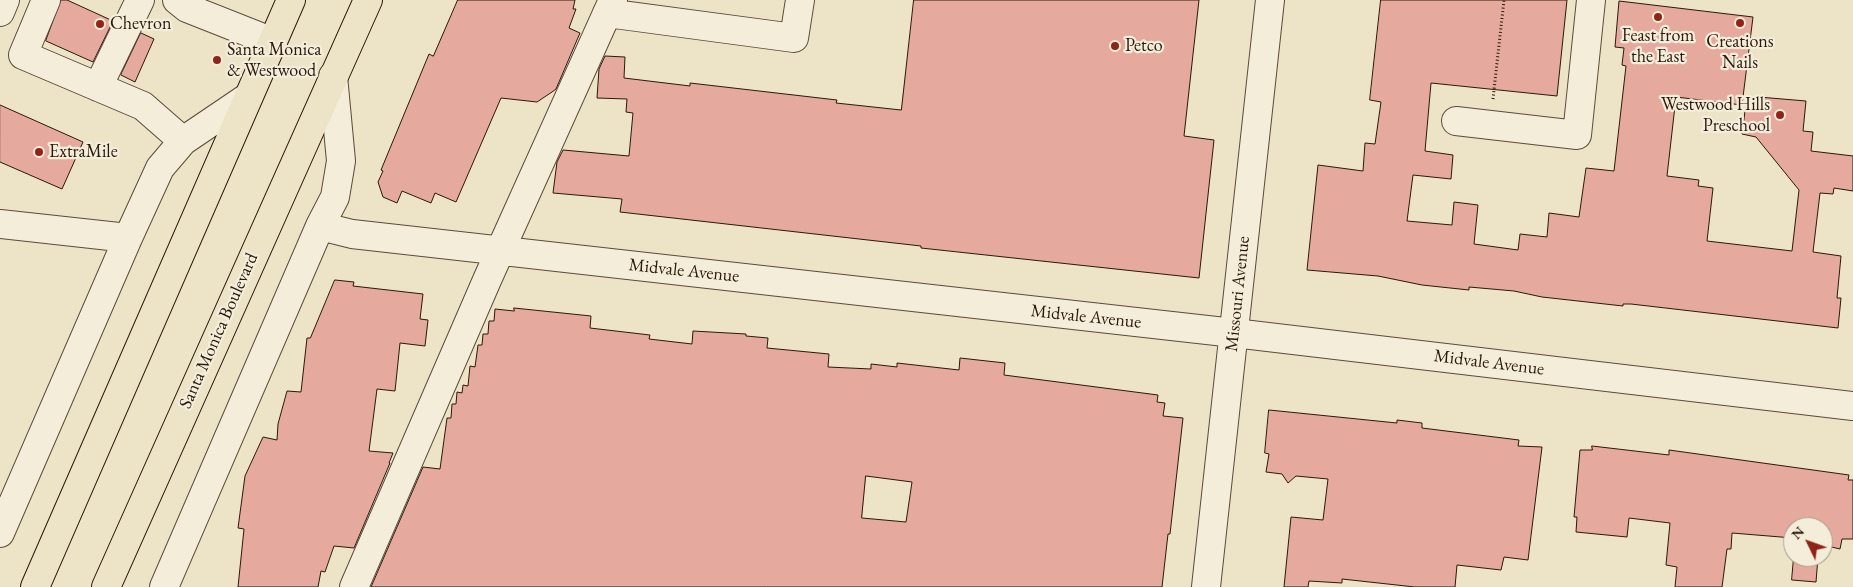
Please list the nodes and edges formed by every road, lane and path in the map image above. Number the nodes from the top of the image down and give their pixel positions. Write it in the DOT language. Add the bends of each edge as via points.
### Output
graph roads {
  1 [pos="5,0"];
  2 [pos="46,0"];
  3 [pos="140,0"];
  4 [pos="177,0"];
  5 [pos="291,0"];
  6 [pos="368,0"];
  7 [pos="800,0"];
  8 [pos="1270,0"];
  9 [pos="1504,0"];
  10 [pos="1591,0"];
  11 [pos="610,7"];
  12 [pos="0,12"];
  13 [pos="273,42"];
  14 [pos="333,76"];
  15 [pos="98,87"];
  16 [pos="248,97"];
  17 [pos="1456,121"];
  18 [pos="1490,125"];
  19 [pos="183,141"];
  20 [pos="0,224"];
  21 [pos="320,226"];
  22 [pos="128,238"];
  23 [pos="500,251"];
  24 [pos="1234,333"];
  25 [pos="1853,406"];
  26 [pos="0,533"];
  27 [pos="35,587"];
  28 [pos="106,587"];
  29 [pos="164,587"];
  30 [pos="354,587"];
  31 [pos="1206,587"];
  1 -- 12 [label="street"];
  2 -- 15 [label="street" via="22,55"];
  3 -- 15 [label="street"];
  4 -- 13 [label="street" via="187,8"];
  5 -- 13 [label="main road"];
  6 -- 14 [label="main road, Santa Monica Boulevard"];
  7 -- 11 [label="street" via="794,38"];
  8 -- 24 [label="street, Missouri Avenue"];
  9 -- 18 [label="path"];
  10 -- 18 [label="street" via="1577,135"];
  11 -- 23 [label="street"];
  13 -- 16 [label="main road"];
  14 -- 21 [label="street" via="341,161 335,197"];
  14 -- 28 [label="main road, Santa Monica Boulevard"];
  15 -- 19 [label="street" via="143,106"];
  16 -- 19 [label="street"];
  16 -- 27 [label="main road"];
  17 -- 18 [label="street"];
  19 -- 22 [label="street" via="160,168"];
  20 -- 22 [label="street"];
  21 -- 23 [label="street, Midvale Avenue" via="352,234"];
  21 -- 29 [label="street"];
  22 -- 26 [label="street"];
  23 -- 24 [label="street, Midvale Avenue"];
  23 -- 30 [label="street"];
  24 -- 25 [label="street, Midvale Avenue"];
  24 -- 31 [label="street, Missouri Avenue"];
}
